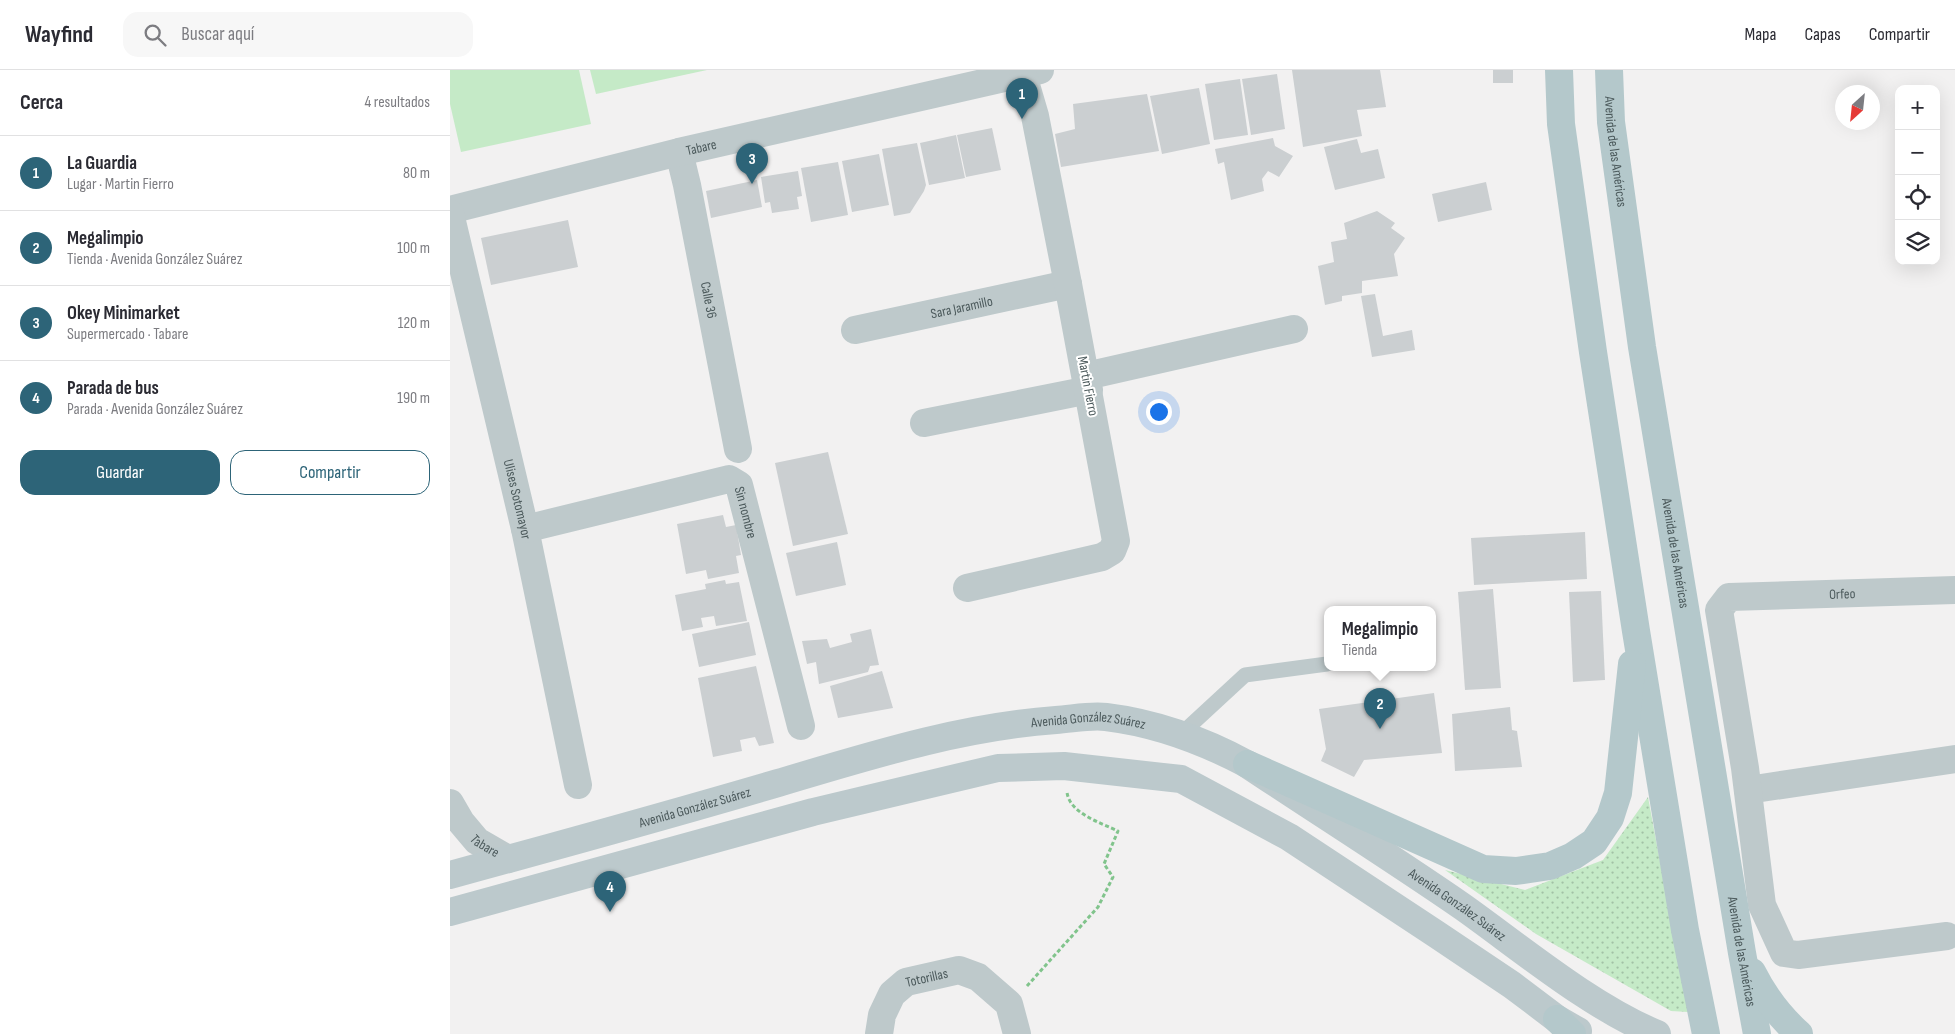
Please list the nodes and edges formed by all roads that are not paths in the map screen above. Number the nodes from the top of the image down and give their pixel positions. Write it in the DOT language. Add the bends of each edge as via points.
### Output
graph roads {
  1 [pos="1559,70"];
  2 [pos="1609,70"];
  3 [pos="1032,72"];
  4 [pos="679,152"];
  5 [pos="450,211"];
  6 [pos="1068,284"];
  7 [pos="1294,329"];
  8 [pos="855,330"];
  9 [pos="1088,383"];
  10 [pos="924,423"];
  11 [pos="738,449"];
  12 [pos="525,529"];
  13 [pos="967,588"];
  14 [pos="1955,590"];
  15 [pos="1636,631"];
  16 [pos="1324,664"];
  17 [pos="801,726"];
  18 [pos="1180,735"];
  19 [pos="1955,759"];
  20 [pos="1247,764"];
  21 [pos="578,786"];
  22 [pos="1748,790"];
  23 [pos="450,803"];
  24 [pos="508,859"];
  25 [pos="450,875"];
  26 [pos="450,912"];
  27 [pos="1946,936"];
  28 [pos="1742,953"];
  29 [pos="1564,1026"];
  30 [pos="1646,1030"];
  31 [pos="879,1034"];
  32 [pos="1017,1034"];
  33 [pos="1584,1034"];
  34 [pos="1706,1034"];
  35 [pos="1757,1034"];
  36 [pos="1799,1034"];
  1 -- 15 [label="main road" via="1562,124 1593,352"];
  2 -- 28 [label="main road, Avenida de las Américas" via="1611,122 1642,348"];
  3 -- 4 [label="street, Tabare"];
  3 -- 6 [label="street, Martin Fierro" via="1035,116"];
  4 -- 5 [label="street, Tabare"];
  4 -- 11 [label="street, Calle 36"];
  5 -- 12 [label="street, Ulises Sotomayor"];
  6 -- 8 [label="street, Sara Jaramillo"];
  6 -- 9 [label="street, Martin Fierro"];
  7 -- 9 [label="street"];
  9 -- 10 [label="street"];
  9 -- 13 [label="street, Martin Fierro" via="1116,541 1112,551 1102,557"];
  12 -- 17 [label="street, Sin nombre" via="729,479 739,485"];
  12 -- 21 [label="street, Ulises Sotomayor"];
  14 -- 22 [label="street, Orfeo" via="1729,597 1719,610"];
  15 -- 20 [label="main road" via="1618,793 1610,818 1594,842 1574,856 1550,866 1516,871 1483,869"];
  15 -- 34 [label="main road" via="1685,930"];
  16 -- 18 [label="lane" via="1245,675"];
  18 -- 20 [label="main road, Avenida González Suárez"];
  18 -- 24 [label="main road, Avenida González Suárez" via="1104,717 984,728 917,743"];
  19 -- 22 [label="street"];
  20 -- 30 [label="main road, Avenida González Suárez" via="1456,902 1573,986"];
  22 -- 27 [label="street" via="1762,904 1784,953 1798,955"];
  23 -- 24 [label="street, Tabare" via="477,841"];
  24 -- 25 [label="main road, Avenida González Suárez"];
  26 -- 29 [label="main road" via="813,812 998,768 1064,766 1181,779 1289,837 1444,939"];
  28 -- 35 [label="main road, Avenida de las Américas"];
  28 -- 36 [label="main road" via="1764,996"];
  29 -- 33 [label="main road"];
  31 -- 32 [label="street, Totorillas" via="882,1015 892,994 906,982 959,970 978,977 1010,1004"];
}
